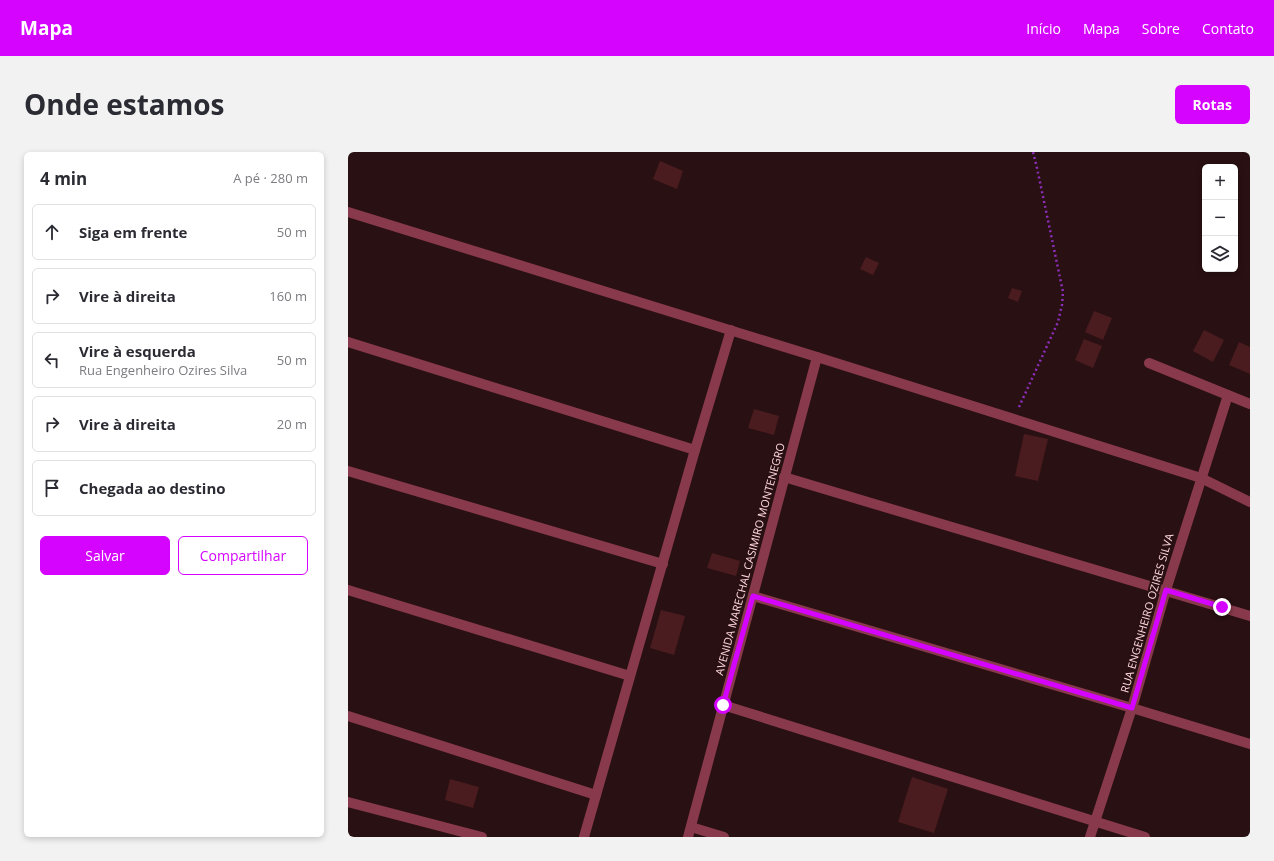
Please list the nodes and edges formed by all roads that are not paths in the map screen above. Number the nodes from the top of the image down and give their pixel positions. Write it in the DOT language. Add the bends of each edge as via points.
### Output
graph roads {
  1 [pos="348,212"];
  2 [pos="731,330"];
  3 [pos="348,342"];
  4 [pos="817,356"];
  5 [pos="1149,363"];
  6 [pos="1228,395"];
  7 [pos="1250,404"];
  8 [pos="695,450"];
  9 [pos="348,472"];
  10 [pos="784,477"];
  11 [pos="1200,478"];
  12 [pos="1250,502"];
  13 [pos="663,564"];
  14 [pos="348,590"];
  15 [pos="1166,590"];
  16 [pos="753,596"];
  17 [pos="1250,616"];
  18 [pos="630,676"];
  19 [pos="723,705"];
  20 [pos="1132,708"];
  21 [pos="348,716"];
  22 [pos="1250,744"];
  23 [pos="596,795"];
  24 [pos="348,802"];
  25 [pos="1095,822"];
  26 [pos="689,832"];
  27 [pos="482,837"];
  28 [pos="584,837"];
  29 [pos="724,837"];
  30 [pos="1090,837"];
  31 [pos="1144,837"];
  1 -- 2 [label="street"];
  2 -- 4 [label="street"];
  2 -- 8 [label="street"];
  3 -- 8 [label="street"];
  4 -- 10 [label="street, AVENIDA MARECHAL CASIMIRO MONTENEGRO"];
  4 -- 11 [label="street"];
  5 -- 6 [label="street"];
  6 -- 7 [label="street"];
  6 -- 11 [label="street, RUA ENGENHEIRO OZIRES SILVA"];
  8 -- 13 [label="street"];
  9 -- 13 [label="street"];
  10 -- 15 [label="street"];
  10 -- 16 [label="street, AVENIDA MARECHAL CASIMIRO MONTENEGRO"];
  11 -- 12 [label="street"];
  11 -- 15 [label="street, RUA ENGENHEIRO OZIRES SILVA"];
  13 -- 18 [label="street"];
  14 -- 18 [label="street"];
  15 -- 17 [label="street"];
  15 -- 20 [label="street, RUA ENGENHEIRO OZIRES SILVA"];
  16 -- 19 [label="street, AVENIDA MARECHAL CASIMIRO MONTENEGRO"];
  16 -- 20 [label="street"];
  18 -- 23 [label="street"];
  19 -- 25 [label="street"];
  19 -- 26 [label="street, AVENIDA MARECHAL CASIMIRO MONTENEGRO"];
  20 -- 22 [label="street"];
  20 -- 25 [label="street, RUA ENGENHEIRO OZIRES SILVA"];
  21 -- 23 [label="street"];
  23 -- 28 [label="street"];
  24 -- 27 [label="street"];
  25 -- 30 [label="street, RUA ENGENHEIRO OZIRES SILVA"];
  25 -- 31 [label="street"];
  26 -- 29 [label="street"];
}
